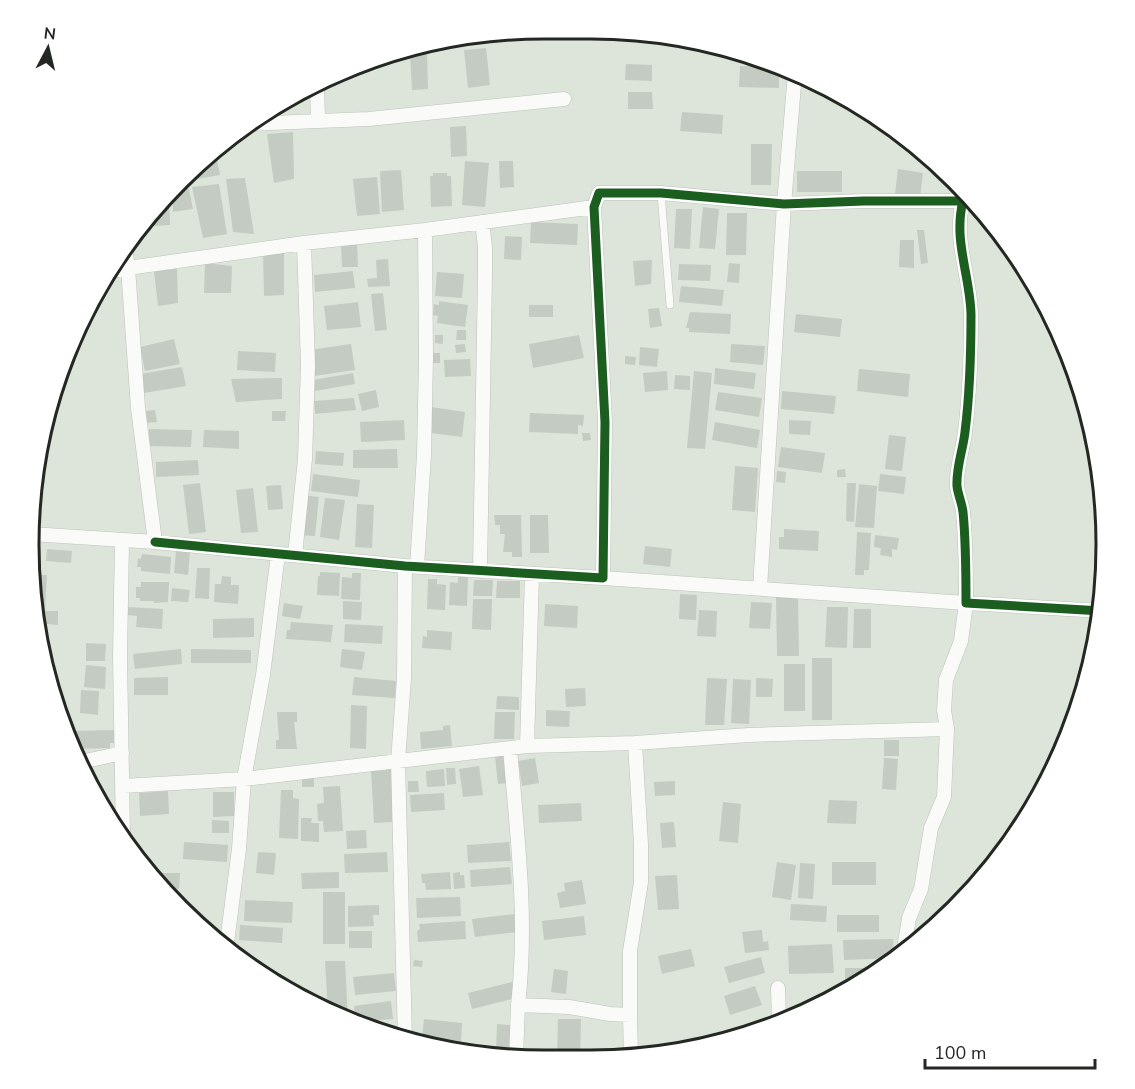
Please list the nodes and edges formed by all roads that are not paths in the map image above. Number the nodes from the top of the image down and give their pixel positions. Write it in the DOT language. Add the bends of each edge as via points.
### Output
graph roads {
  1 [pos="794,82"];
  2 [pos="317,93"];
  3 [pos="564,99"];
  4 [pos="318,121"];
  5 [pos="265,123"];
  6 [pos="661,194"];
  7 [pos="958,197"];
  8 [pos="963,203"];
  9 [pos="784,204"];
  10 [pos="594,207"];
  11 [pos="482,222"];
  12 [pos="425,230"];
  13 [pos="304,243"];
  14 [pos="127,260"];
  15 [pos="128,268"];
  16 [pos="121,269"];
  17 [pos="670,305"];
  18 [pos="39,535"];
  19 [pos="123,540"];
  20 [pos="155,542"];
  21 [pos="278,554"];
  22 [pos="295,555"];
  23 [pos="411,567"];
  24 [pos="480,571"];
  25 [pos="532,574"];
  26 [pos="603,578"];
  27 [pos="760,588"];
  28 [pos="966,603"];
  29 [pos="1092,610"];
  30 [pos="947,729"];
  31 [pos="635,743"];
  32 [pos="527,746"];
  33 [pos="510,748"];
  34 [pos="122,753"];
  35 [pos="88,761"];
  36 [pos="398,761"];
  37 [pos="244,779"];
  38 [pos="123,786"];
  39 [pos="123,823"];
  40 [pos="228,938"];
  41 [pos="905,940"];
  42 [pos="778,988"];
  43 [pos="518,1005"];
  44 [pos="779,1014"];
  45 [pos="630,1015"];
  46 [pos="405,1030"];
  47 [pos="631,1048"];
  48 [pos="516,1049"];
  1 -- 9 [label="street"];
  2 -- 4 [label="street"];
  3 -- 4 [label="street"];
  4 -- 5 [label="street"];
  6 -- 9 [label="street"];
  6 -- 10 [label="street" via="599,193"];
  6 -- 17 [label="lane"];
  7 -- 9 [label="street"];
  8 -- 28 [label="street" via="958,234 970,305 971,364 957,485 966,546"];
  9 -- 27 [label="street"];
  10 -- 11 [label="street"];
  10 -- 26 [label="street" via="605,422"];
  11 -- 12 [label="street"];
  11 -- 24 [label="street" via="485,275"];
  12 -- 13 [label="street"];
  12 -- 23 [label="street" via="424,455"];
  13 -- 15 [label="street"];
  13 -- 22 [label="street" via="308,365 305,459"];
  14 -- 15 [label="street"];
  15 -- 16 [label="street"];
  15 -- 20 [label="street" via="138,408"];
  18 -- 19 [label="street"];
  19 -- 20 [label="street"];
  19 -- 34 [label="street"];
  20 -- 21 [label="street"];
  21 -- 22 [label="street"];
  21 -- 37 [label="street" via="263,675"];
  22 -- 23 [label="street"];
  23 -- 24 [label="street"];
  23 -- 36 [label="street"];
  24 -- 25 [label="street"];
  25 -- 26 [label="street"];
  25 -- 32 [label="street"];
  26 -- 27 [label="street"];
  27 -- 28 [label="street"];
  28 -- 29 [label="street"];
  28 -- 30 [label="street" via="961,641 946,680"];
  30 -- 31 [label="street"];
  30 -- 41 [label="street" via="944,797 931,828 921,889 909,918"];
  31 -- 32 [label="street"];
  31 -- 45 [label="street" via="641,882 630,951"];
  32 -- 33 [label="street"];
  33 -- 36 [label="street"];
  33 -- 43 [label="street" via="522,892"];
  34 -- 35 [label="street"];
  34 -- 38 [label="street"];
  36 -- 37 [label="street"];
  36 -- 46 [label="street"];
  37 -- 38 [label="street"];
  37 -- 40 [label="street"];
  38 -- 39 [label="street"];
  42 -- 44 [label="street"];
  43 -- 45 [label="street"];
  43 -- 48 [label="street"];
  45 -- 47 [label="street"];
}
